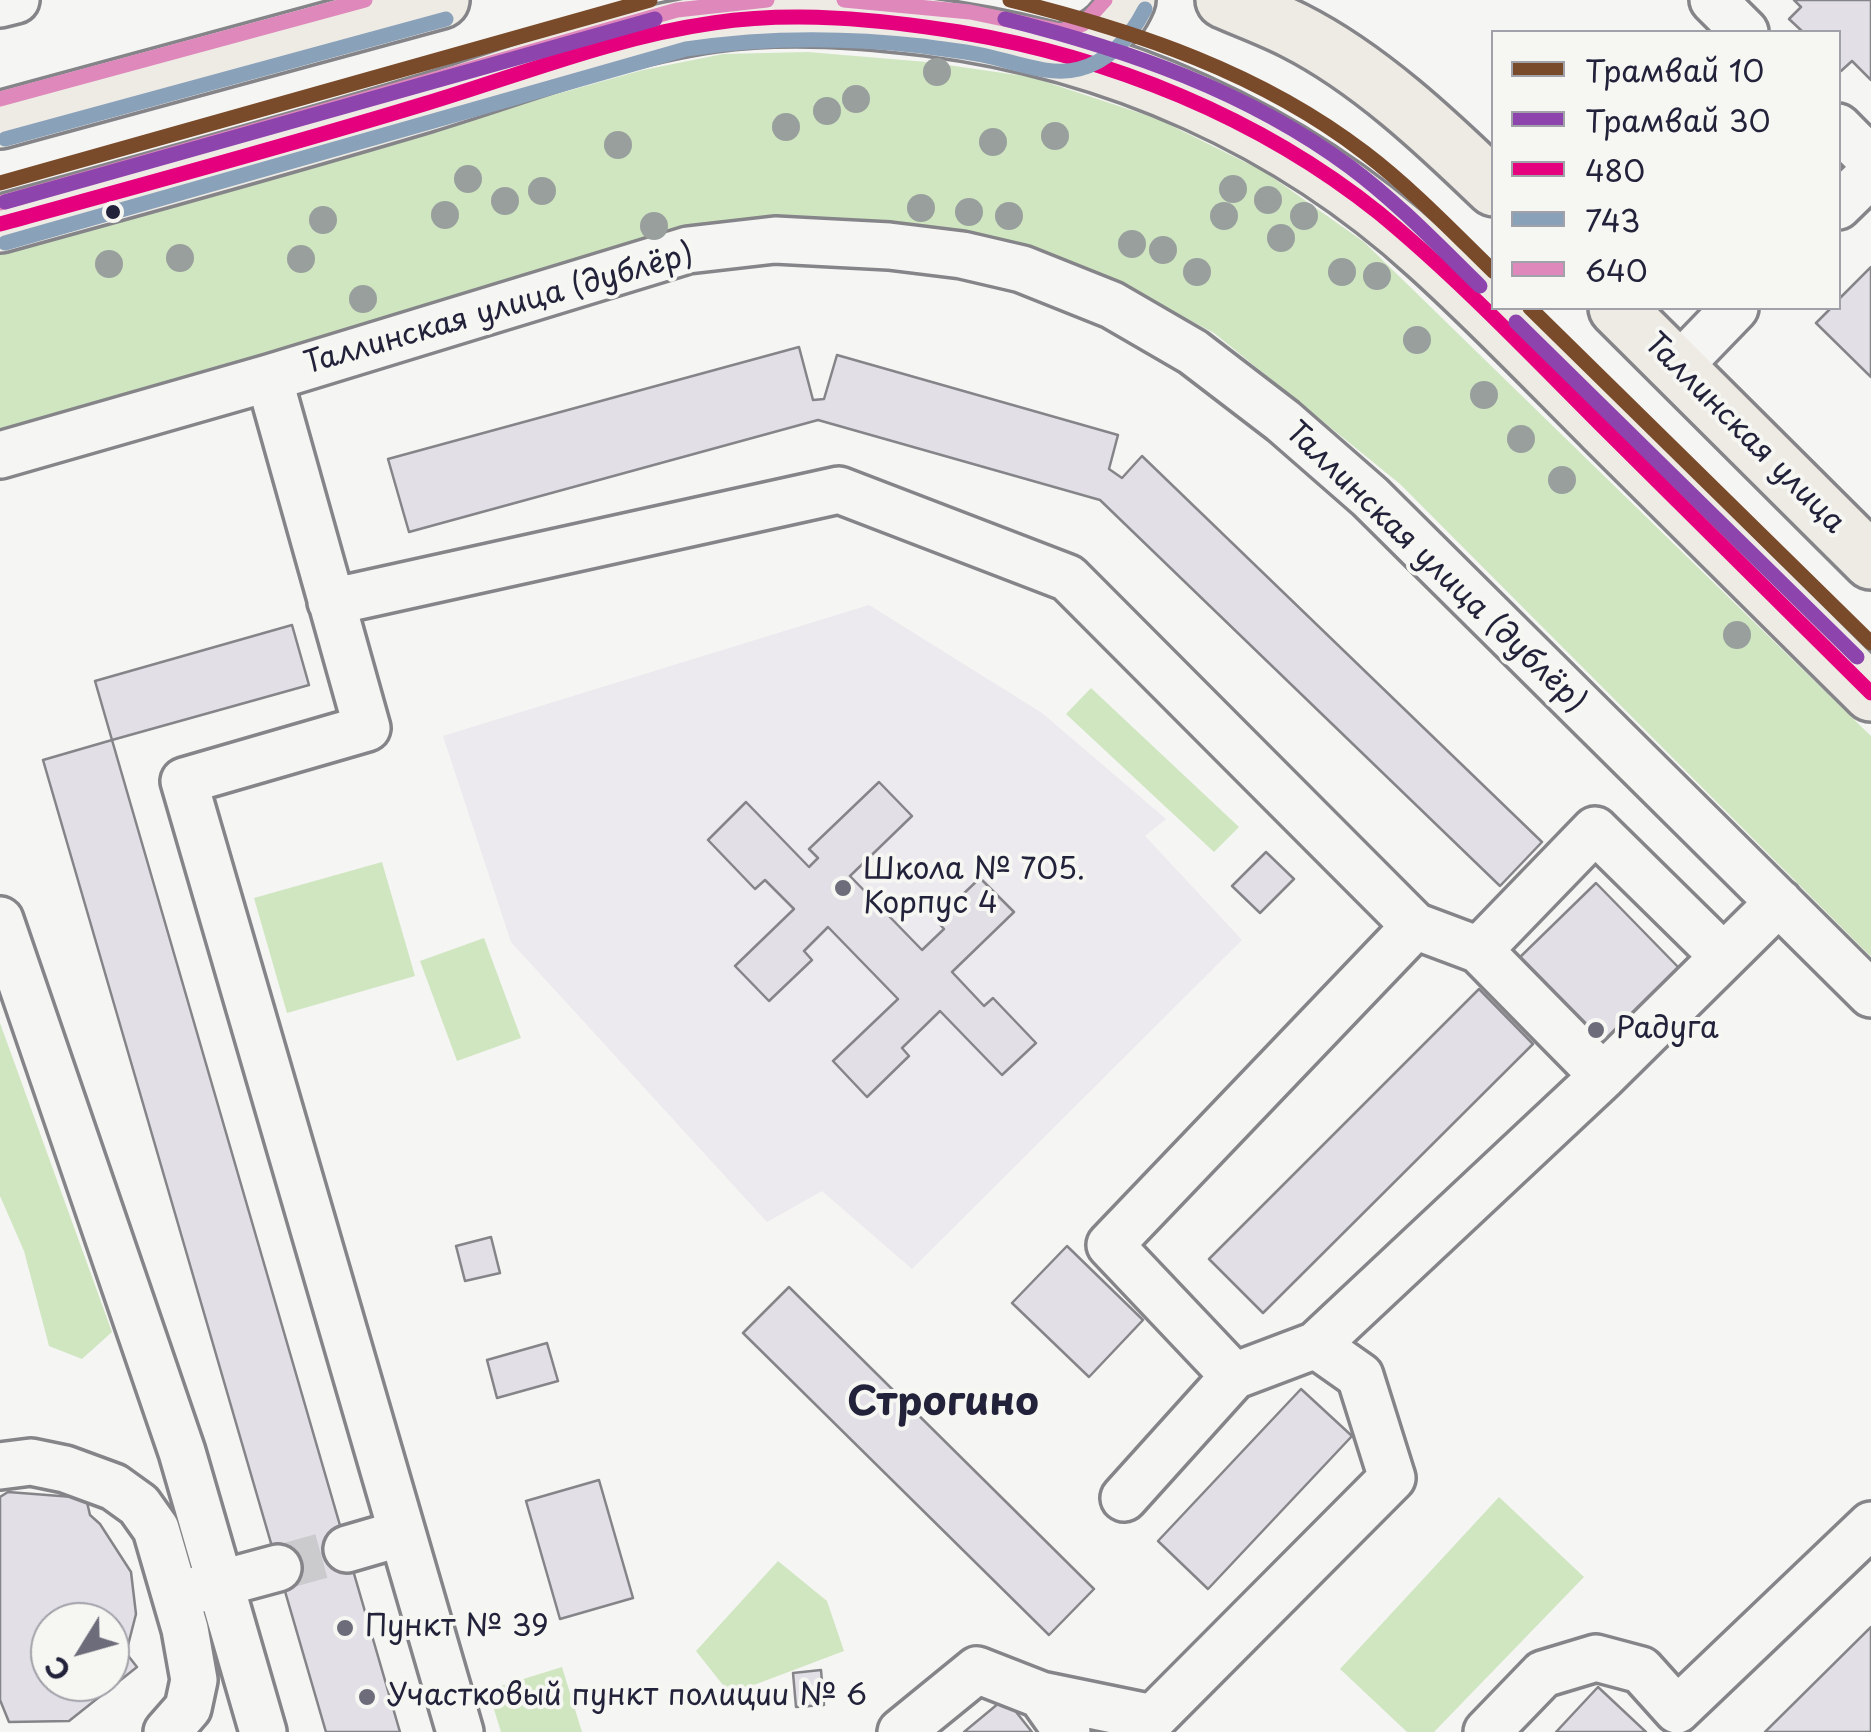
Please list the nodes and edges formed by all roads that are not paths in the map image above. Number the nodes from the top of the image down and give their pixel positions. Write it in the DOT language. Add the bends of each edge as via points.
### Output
graph roads {
  1 [pos="16,0"];
  2 [pos="441,0"];
  3 [pos="1127,0"];
  4 [pos="1224,0"];
  5 [pos="1713,0"];
  6 [pos="0,4"];
  7 [pos="1280,16"];
  8 [pos="304,18"];
  9 [pos="1744,30"];
  10 [pos="1062,52"];
  11 [pos="0,120"];
  12 [pos="1841,130"];
  13 [pos="1871,160"];
  14 [pos="1871,174"];
  15 [pos="1491,185"];
  16 [pos="1841,203"];
  17 [pos="0,224"];
  18 [pos="1619,310"];
  19 [pos="1733,310"];
  20 [pos="1678,367"];
  21 [pos="269,378"];
  22 [pos="0,456"];
  23 [pos="1871,561"];
  24 [pos="330,602"];
  25 [pos="1871,694"];
  26 [pos="1779,902"];
  27 [pos="0,920"];
  28 [pos="1416,926"];
  29 [pos="1478,950"];
  30 [pos="1722,956"];
  31 [pos="1871,994"];
  32 [pos="1603,1076"];
  33 [pos="1316,1346"];
  34 [pos="1234,1376"];
  35 [pos="0,1466"];
  36 [pos="1124,1498"];
  37 [pos="1871,1524"];
  38 [pos="402,1533"];
  39 [pos="347,1550"];
  40 [pos="278,1568"];
  41 [pos="220,1584"];
  42 [pos="175,1596"];
  43 [pos="1041,1695"];
  44 [pos="1676,1721"];
  45 [pos="1157,1725"];
  46 [pos="167,1732"];
  47 [pos="263,1732"];
  48 [pos="460,1732"];
  49 [pos="901,1732"];
  50 [pos="1067,1732"];
  51 [pos="1486,1732"];
  1 -- 6 [label="street"];
  2 -- 8 [label="main road"];
  3 -- 10 [label="main road" via="1106,32"];
  4 -- 7 [label="main road"];
  5 -- 9 [label="street"];
  7 -- 15 [label="main road" via="1376,85"];
  8 -- 11 [label="main road"];
  10 -- 17 [label="main road" via="897,23 715,23"];
  10 -- 25 [label="main road" via="1229,116 1339,183 1406,235"];
  12 -- 13 [label="street"];
  14 -- 16 [label="street"];
  18 -- 20 [label="main road, Таллинская улица"];
  19 -- 20 [label="street"];
  20 -- 23 [label="main road, Таллинская улица"];
  21 -- 22 [label="street, Таллинская улица (дублёр)"];
  21 -- 24 [label="street"];
  21 -- 26 [label="street, Таллинская улица (дублёр)" via="688,250 775,240 889,246 1022,270 1112,305 1177,342 1282,421 1370,497"];
  24 -- 28 [label="street" via="839,490 1068,578"];
  24 -- 38 [label="street" via="368,728 184,781"];
  26 -- 30 [label="street"];
  26 -- 31 [label="street, Таллинская улица (дублёр)"];
  27 -- 41 [label="street" via="182,1452"];
  28 -- 29 [label="street"];
  28 -- 34 [label="street" via="1110,1245"];
  29 -- 30 [label="street" via="1595,830"];
  29 -- 32 [label="street"];
  30 -- 32 [label="street"];
  32 -- 33 [label="street"];
  33 -- 34 [label="street"];
  33 -- 45 [label="street" via="1360,1376 1392,1478"];
  34 -- 36 [label="street"];
  35 -- 42 [label="street" via="31,1462 114,1487 156,1529"];
  37 -- 44 [label="street"];
  38 -- 39 [label="street"];
  38 -- 48 [label="street"];
  40 -- 41 [label="street"];
  41 -- 42 [label="street"];
  41 -- 47 [label="street"];
  42 -- 46 [label="street" via="194,1680 188,1708"];
  43 -- 45 [label="street"];
  43 -- 49 [label="street" via="977,1670"];
  43 -- 50 [label="street"];
  44 -- 51 [label="street" via="1641,1670 1596,1658 1543,1674"];
}
